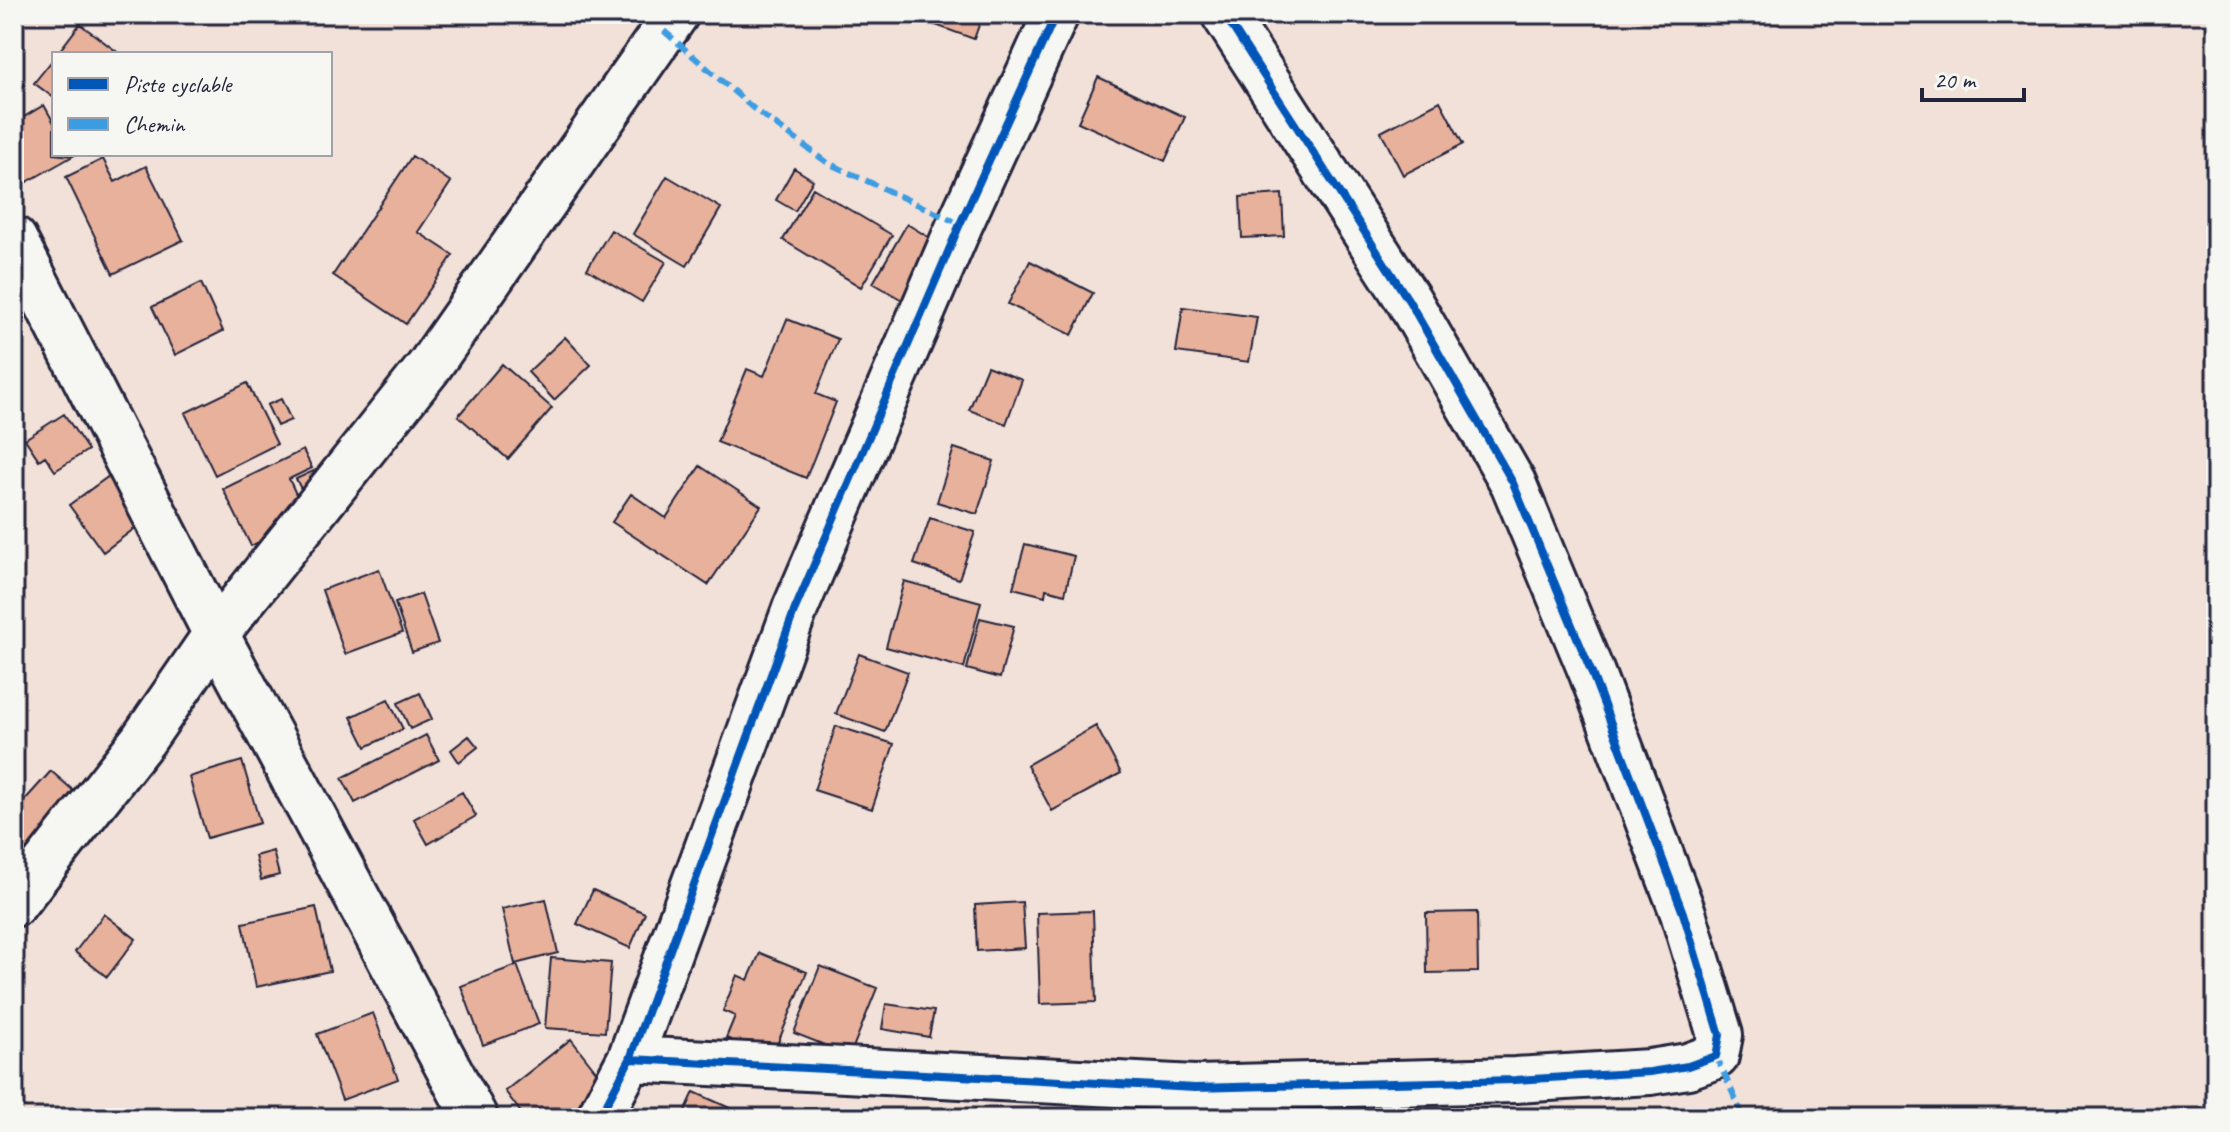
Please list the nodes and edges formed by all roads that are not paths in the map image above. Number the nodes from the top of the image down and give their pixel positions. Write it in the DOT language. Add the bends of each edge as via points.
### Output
graph roads {
  1 [pos="676,14"];
  2 [pos="1056,14"];
  3 [pos="1224,14"];
  4 [pos="14,239"];
  5 [pos="216,634"];
  6 [pos="14,904"];
  7 [pos="630,1059"];
  8 [pos="475,1118"];
  9 [pos="599,1118"];
  1 -- 5 [label="street" via="428,368"];
  2 -- 7 [label="street" via="795,609"];
  3 -- 7 [label="street" via="1401,287 1513,483 1683,913 1720,1035 1716,1056 1650,1072 1545,1079 1195,1088"];
  4 -- 5 [label="street"];
  5 -- 6 [label="street" via="143,740"];
  5 -- 8 [label="street"];
  7 -- 9 [label="street"];
}
